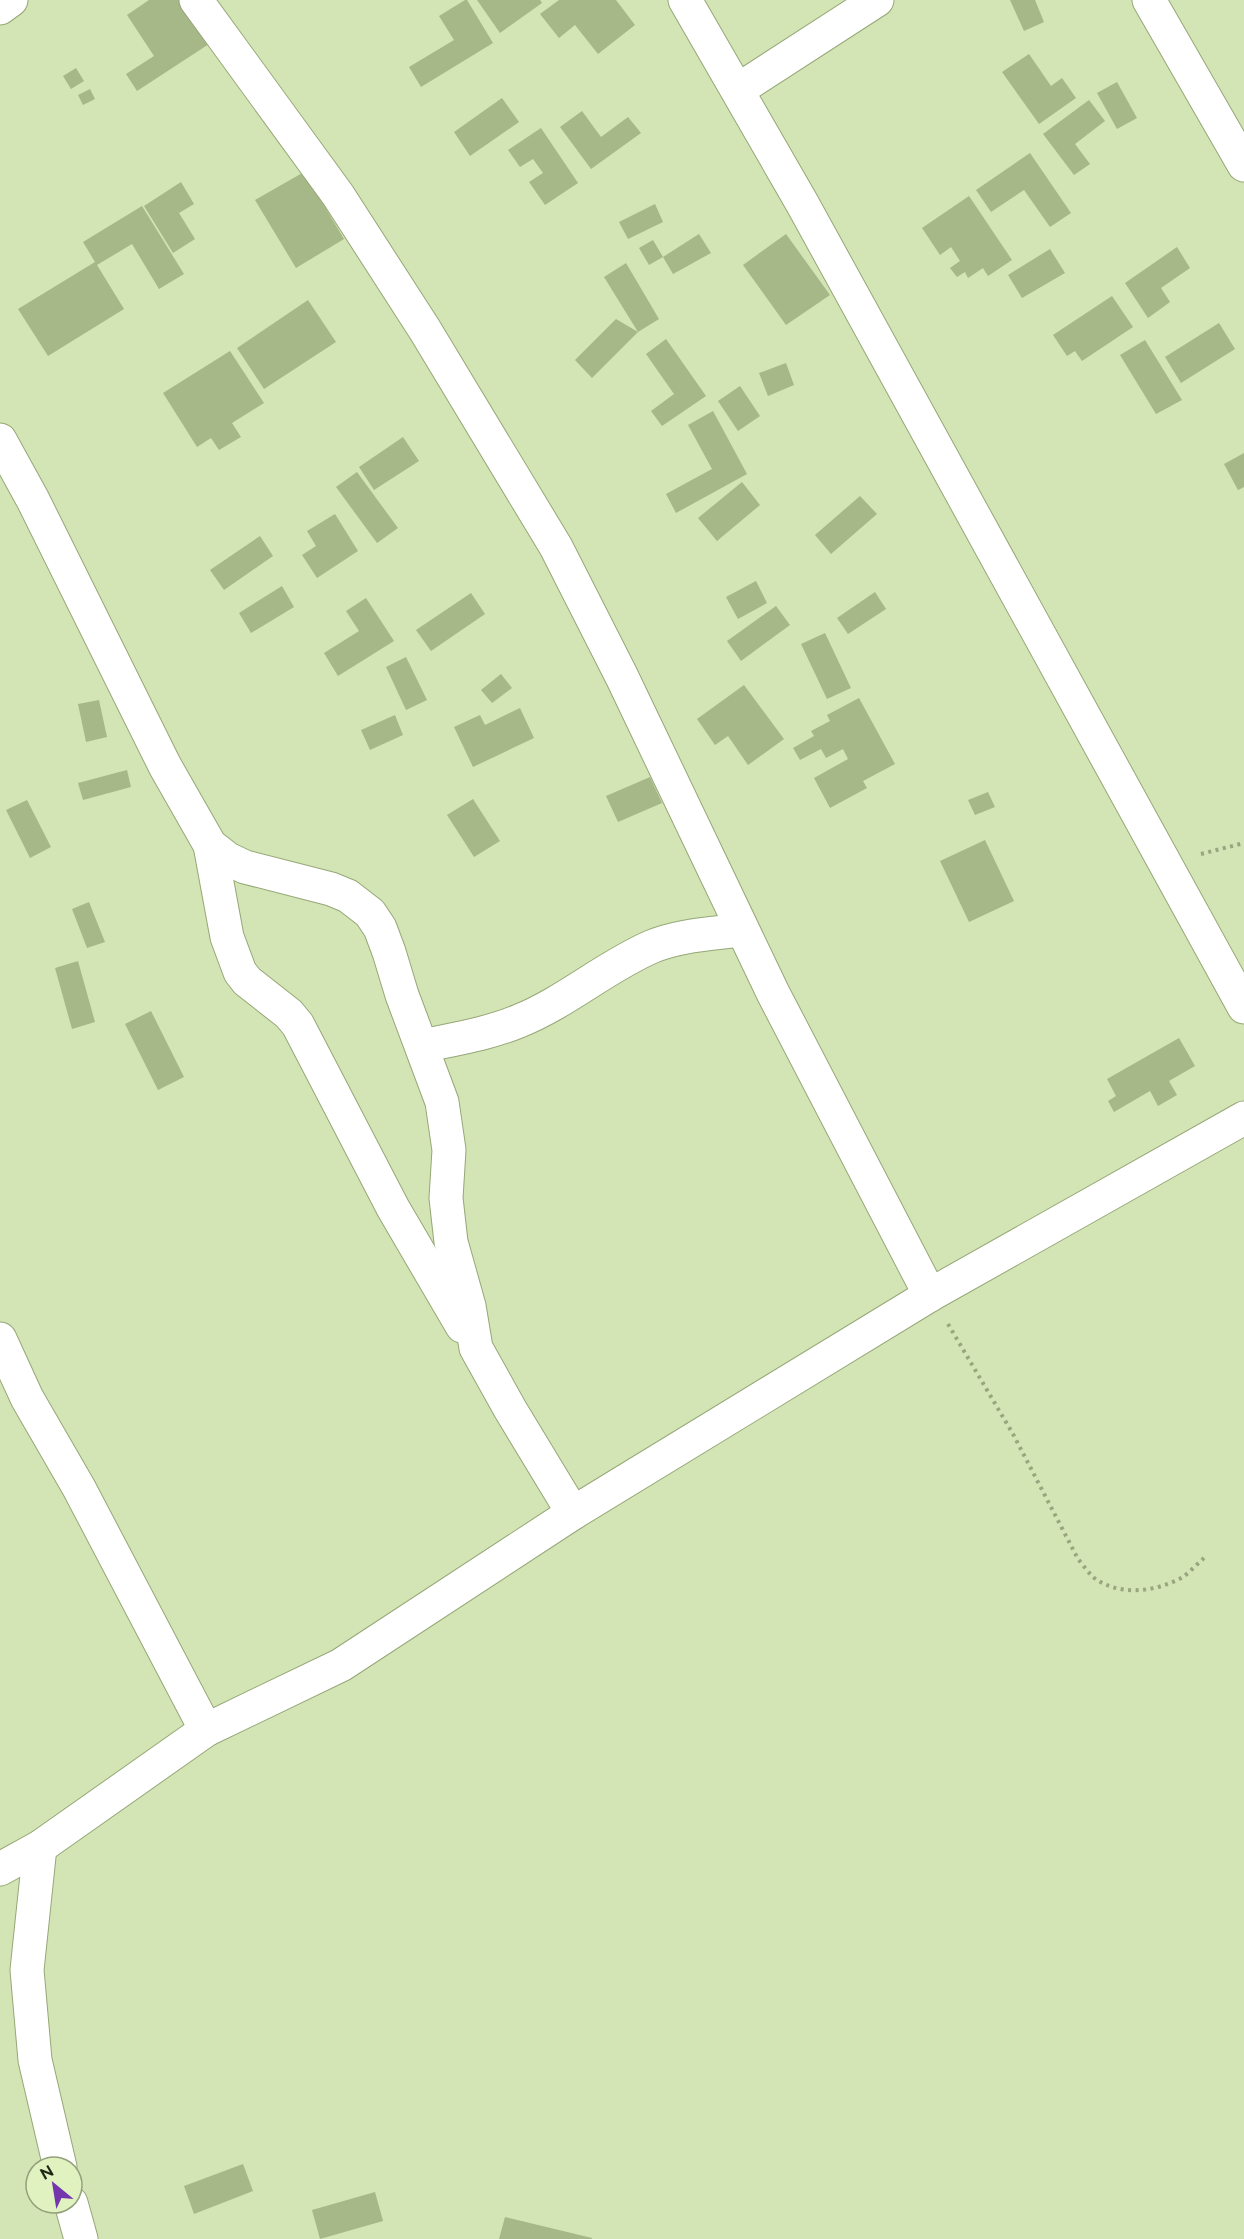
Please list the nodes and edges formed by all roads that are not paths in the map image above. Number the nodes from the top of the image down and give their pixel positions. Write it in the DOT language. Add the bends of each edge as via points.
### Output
graph roads {
  1 [pos="11,0"];
  2 [pos="196,0"];
  3 [pos="686,0"];
  4 [pos="877,0"];
  5 [pos="1149,0"];
  6 [pos="0,8"];
  7 [pos="738,90"];
  8 [pos="1244,165"];
  9 [pos="0,440"];
  10 [pos="210,845"];
  11 [pos="741,930"];
  12 [pos="1244,1007"];
  13 [pos="422,1046"];
  14 [pos="1244,1118"];
  15 [pos="930,1295"];
  16 [pos="0,1340"];
  17 [pos="476,1348"];
  18 [pos="573,1514"];
  19 [pos="206,1730"];
  20 [pos="40,1847"];
  21 [pos="0,1869"];
  22 [pos="57,2155"];
  23 [pos="74,2215"];
  24 [pos="81,2239"];
  1 -- 6 [label="street"];
  2 -- 11 [label="street" via="338,195 556,547"];
  3 -- 7 [label="street"];
  4 -- 7 [label="street"];
  5 -- 8 [label="street"];
  7 -- 12 [label="street"];
  9 -- 10 [label="street" via="165,766"];
  10 -- 13 [label="street" via="245,867 331,889 370,913 380,928"];
  10 -- 17 [label="street" via="227,937 240,972 298,1025 393,1208"];
  11 -- 13 [label="street" via="691,936 654,946 520,1021"];
  11 -- 15 [label="street"];
  13 -- 17 [label="street" via="442,1102 449,1150 446,1198 451,1242"];
  14 -- 15 [label="street"];
  15 -- 18 [label="street"];
  16 -- 19 [label="street" via="27,1398 79,1488"];
  17 -- 18 [label="street"];
  18 -- 19 [label="street" via="341,1665"];
  19 -- 20 [label="street"];
  20 -- 21 [label="street"];
  20 -- 22 [label="street" via="27,1970 35,2060"];
  23 -- 24 [label="street"];
}
